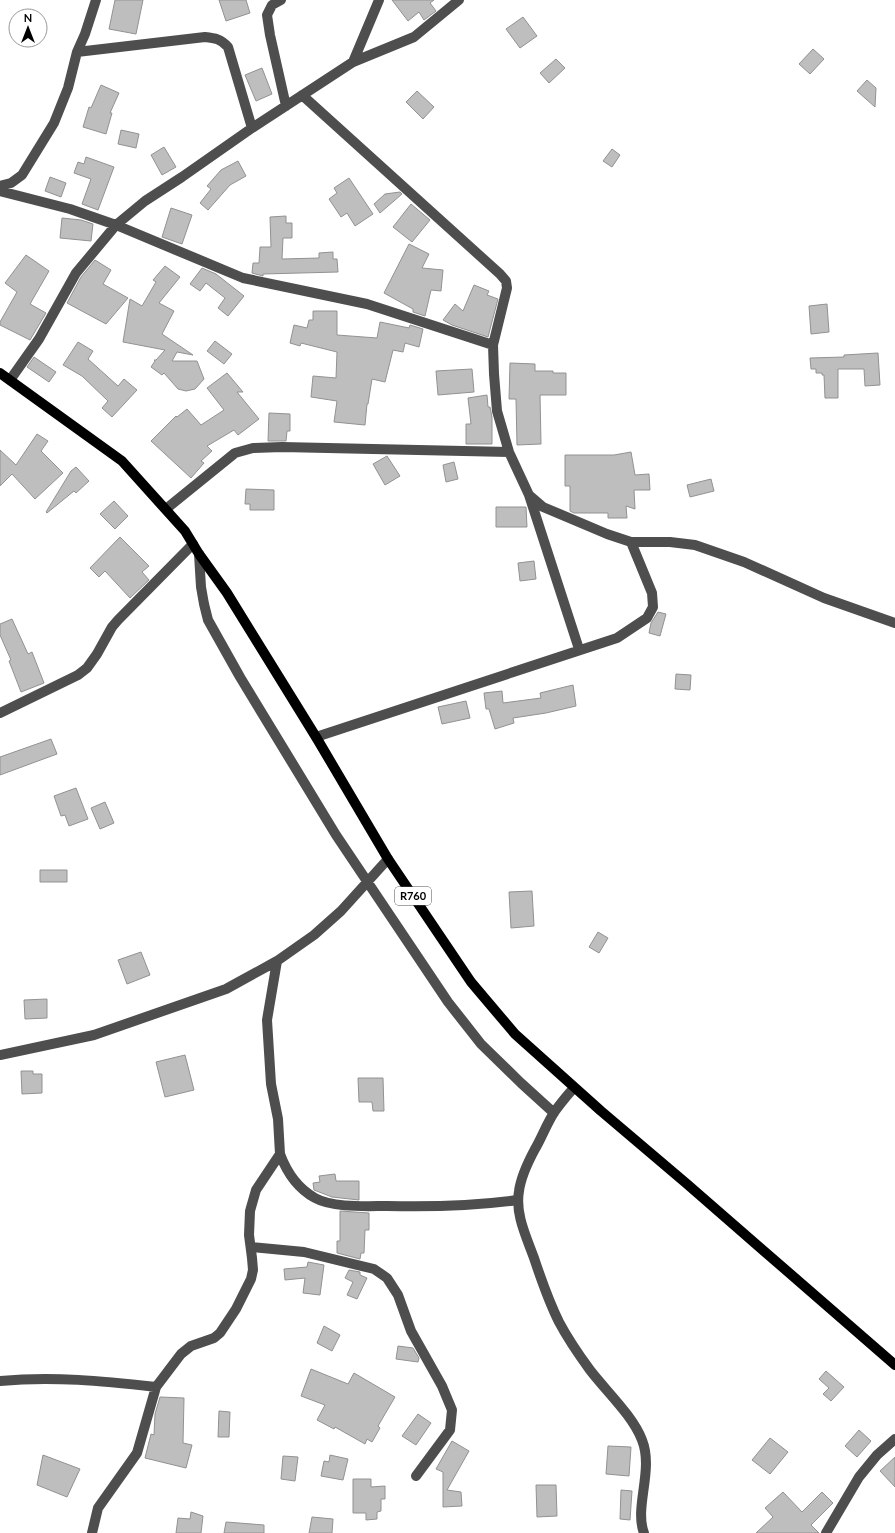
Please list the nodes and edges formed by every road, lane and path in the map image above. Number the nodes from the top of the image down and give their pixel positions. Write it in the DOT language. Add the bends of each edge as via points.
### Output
graph roads {
  1 [pos="96,0"];
  2 [pos="281,0"];
  3 [pos="379,0"];
  4 [pos="459,0"];
  5 [pos="77,52"];
  6 [pos="354,62"];
  7 [pos="302,95"];
  8 [pos="286,106"];
  9 [pos="252,128"];
  10 [pos="0,186"];
  11 [pos="0,191"];
  12 [pos="116,225"];
  13 [pos="493,345"];
  14 [pos="0,373"];
  15 [pos="10,380"];
  16 [pos="509,452"];
  17 [pos="528,495"];
  18 [pos="166,508"];
  19 [pos="631,542"];
  20 [pos="193,544"];
  21 [pos="199,554"];
  22 [pos="895,623"];
  23 [pos="579,649"];
  24 [pos="0,713"];
  25 [pos="316,737"];
  26 [pos="388,859"];
  27 [pos="367,883"];
  28 [pos="277,961"];
  29 [pos="0,1055"];
  30 [pos="574,1088"];
  31 [pos="554,1112"];
  32 [pos="280,1154"];
  33 [pos="518,1200"];
  34 [pos="251,1247"];
  35 [pos="895,1365"];
  36 [pos="0,1381"];
  37 [pos="156,1387"];
  38 [pos="895,1439"];
  39 [pos="416,1476"];
  40 [pos="92,1533"];
  41 [pos="644,1533"];
  42 [pos="826,1533"];
  1 -- 5 [label="street"];
  2 -- 8 [label="street" via="272,5 267,15"];
  3 -- 6 [label="street"];
  4 -- 6 [label="street" via="414,36"];
  5 -- 9 [label="street" via="204,37 222,41 228,47"];
  5 -- 10 [label="street" via="68,88 54,123 22,175 11,183"];
  6 -- 7 [label="street"];
  7 -- 8 [label="street"];
  7 -- 13 [label="street" via="504,278 507,293"];
  8 -- 9 [label="street"];
  9 -- 12 [label="street" via="145,201"];
  11 -- 12 [label="street" via="70,209"];
  12 -- 13 [label="street" via="242,278 367,304"];
  12 -- 15 [label="street" via="76,273 39,339"];
  13 -- 16 [label="street" via="497,411"];
  14 -- 15 [label="main road, R760"];
  15 -- 18 [label="main road, R760" via="122,461"];
  16 -- 17 [label="street"];
  16 -- 18 [label="street" via="253,448 235,453"];
  17 -- 19 [label="street" via="543,507"];
  17 -- 23 [label="street"];
  18 -- 20 [label="main road, R760"];
  19 -- 22 [label="street" via="695,545 744,562 824,598"];
  19 -- 23 [label="street" via="652,593 653,607 647,618 617,638"];
  20 -- 21 [label="main road, R760"];
  20 -- 24 [label="street" via="112,627 87,668 70,680"];
  21 -- 25 [label="main road, R760" via="227,593"];
  21 -- 27 [label="street" via="201,587 208,620 240,677"];
  23 -- 25 [label="street"];
  25 -- 26 [label="main road, R760"];
  26 -- 27 [label="street"];
  26 -- 30 [label="main road, R760" via="471,982 515,1034"];
  27 -- 28 [label="street" via="314,935"];
  27 -- 31 [label="street" via="448,1002 481,1044 521,1084"];
  28 -- 29 [label="street" via="226,989 101,1033"];
  28 -- 32 [label="street" via="267,1020 271,1084 278,1119"];
  30 -- 31 [label="street"];
  30 -- 35 [label="main road, R760"];
  31 -- 33 [label="street" via="528,1163 521,1181"];
  32 -- 33 [label="street" via="284,1167 296,1184 315,1198 337,1204 425,1207 494,1204"];
  32 -- 34 [label="street" via="256,1190 250,1211"];
  33 -- 41 [label="street" via="522,1225 559,1322 572,1345 633,1423 642,1440 646,1474 642,1521"];
  34 -- 37 [label="street" via="251,1279 222,1331 214,1338 191,1346 181,1354"];
  34 -- 39 [label="street" via="304,1252 374,1269 387,1278 398,1295 411,1331 442,1386 452,1410 450,1430"];
  36 -- 37 [label="street" via="46,1378"];
  37 -- 40 [label="street" via="137,1453 98,1508"];
  38 -- 42 [label="street" via="877,1455 859,1477"];
}
